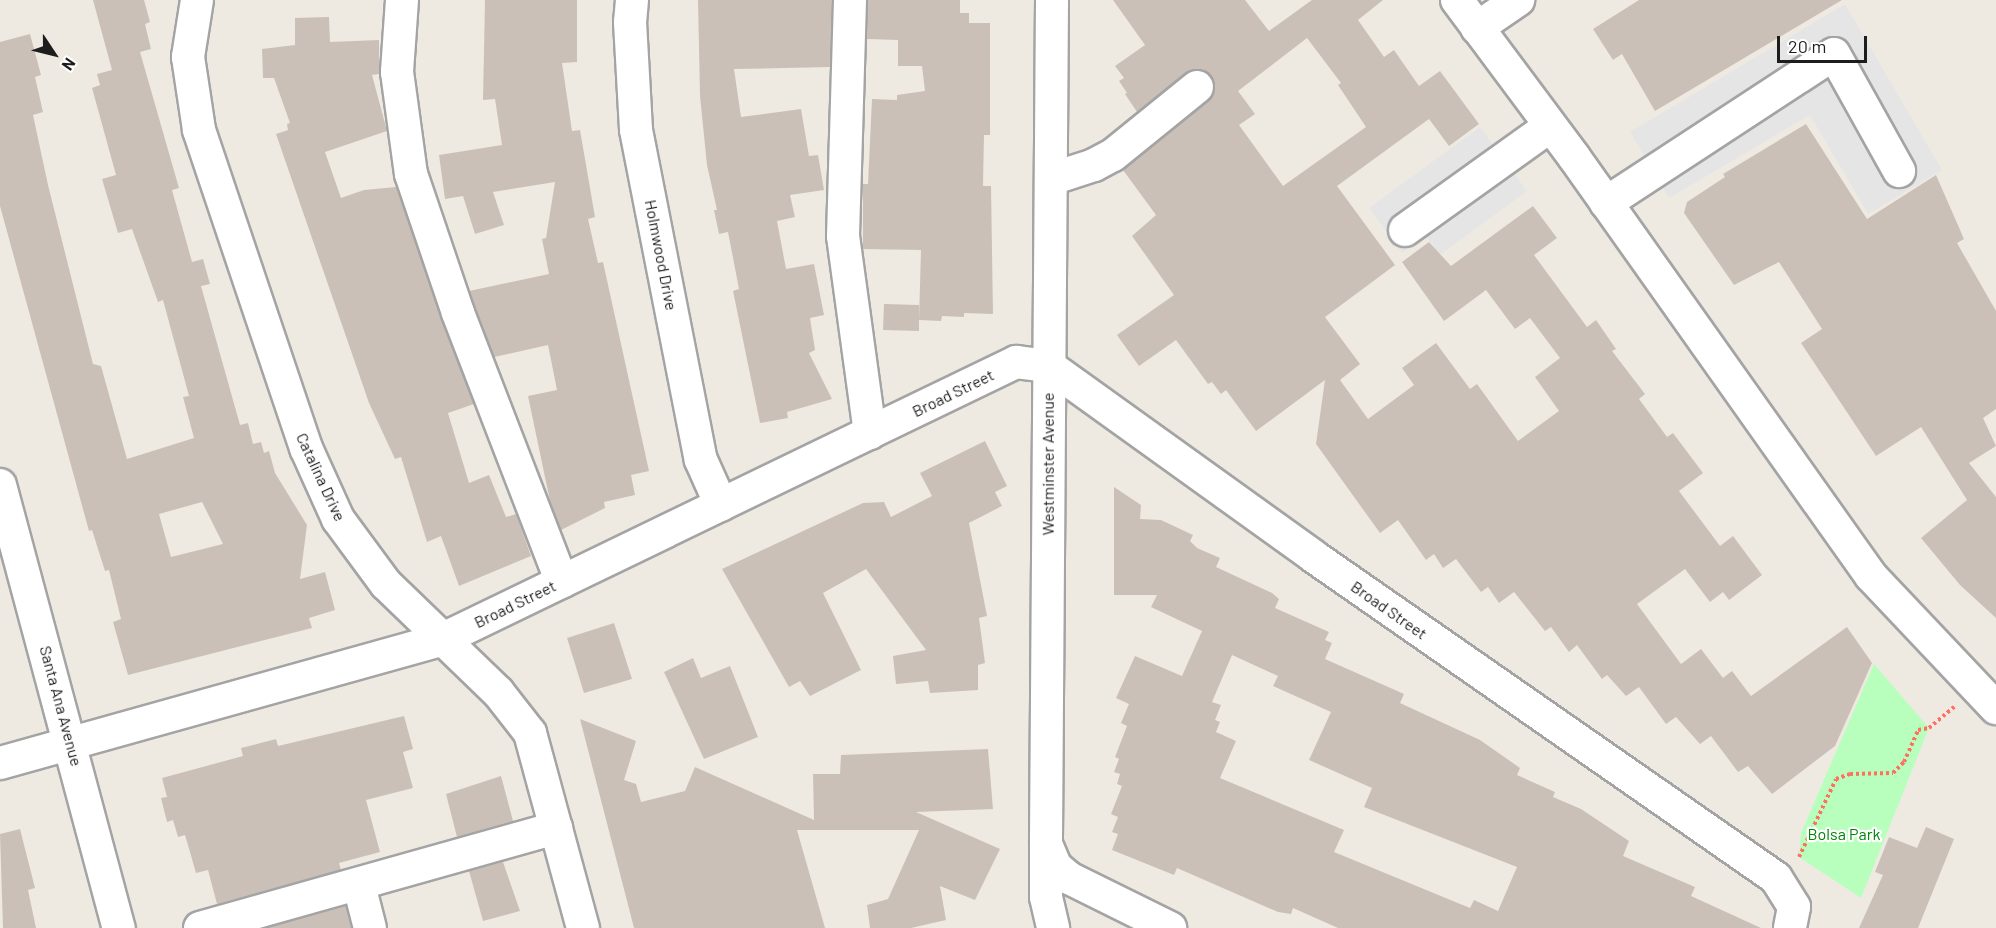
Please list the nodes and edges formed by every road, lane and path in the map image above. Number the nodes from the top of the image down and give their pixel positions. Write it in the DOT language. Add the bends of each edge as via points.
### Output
graph roads {
  1 [pos="197,0"];
  2 [pos="402,0"];
  3 [pos="633,0"];
  4 [pos="850,0"];
  5 [pos="1052,0"];
  6 [pos="1457,0"];
  7 [pos="1518,0"];
  8 [pos="1477,28"];
  9 [pos="1197,87"];
  10 [pos="1550,126"];
  11 [pos="1899,171"];
  12 [pos="1051,179"];
  13 [pos="1606,203"];
  14 [pos="1405,230"];
  15 [pos="1049,366"];
  16 [pos="870,433"];
  17 [pos="0,485"];
  18 [pos="721,506"];
  19 [pos="562,582"];
  20 [pos="441,640"];
  21 [pos="1996,708"];
  22 [pos="1929,728"];
  23 [pos="71,744"];
  24 [pos="0,763"];
  25 [pos="556,828"];
  26 [pos="1046,844"];
  27 [pos="1799,857"];
  28 [pos="359,885"];
  29 [pos="1792,917"];
  30 [pos="119,928"];
  31 [pos="200,928"];
  32 [pos="370,928"];
  33 [pos="583,928"];
  34 [pos="1053,928"];
  35 [pos="1170,928"];
  1 -- 20 [label="street, Catalina Drive" via="188,57 199,130 306,448 338,519 386,584"];
  2 -- 19 [label="street" via="397,72 411,174 458,313"];
  3 -- 18 [label="street, Holmwood Drive" via="630,22 636,130 701,460"];
  4 -- 16 [label="street" via="843,236"];
  5 -- 12 [label="street, Westminster Avenue"];
  6 -- 8 [label="street"];
  7 -- 8 [label="street"];
  8 -- 10 [label="street"];
  9 -- 12 [label="street" via="1113,155"];
  10 -- 13 [label="street"];
  10 -- 14 [label="street"];
  11 -- 13 [label="street" via="1834,54"];
  12 -- 15 [label="street, Westminster Avenue"];
  13 -- 21 [label="street" via="1871,576"];
  15 -- 16 [label="street, Broad Street" via="1016,362"];
  15 -- 26 [label="street, Westminster Avenue"];
  15 -- 29 [label="street, Broad Street" via="1295,544 1776,878"];
  16 -- 18 [label="street, Broad Street"];
  17 -- 23 [label="street, Santa Ana Avenue"];
  18 -- 19 [label="street, Broad Street"];
  19 -- 20 [label="street, Broad Street"];
  20 -- 23 [label="street, Broad Street"];
  20 -- 25 [label="street, Catalina Drive" via="498,692 530,733"];
  22 -- 27 [label="path" via="1917,730 1904,762 1893,773 1850,774 1836,779"];
  23 -- 24 [label="street, Broad Street"];
  23 -- 30 [label="street, Santa Ana Avenue"];
  25 -- 28 [label="street"];
  25 -- 33 [label="street, Catalina Drive"];
  26 -- 34 [label="street, Westminster Avenue" via="1046,897"];
  26 -- 35 [label="street" via="1056,867 1069,878"];
  28 -- 31 [label="street"];
  28 -- 32 [label="street"];
}
